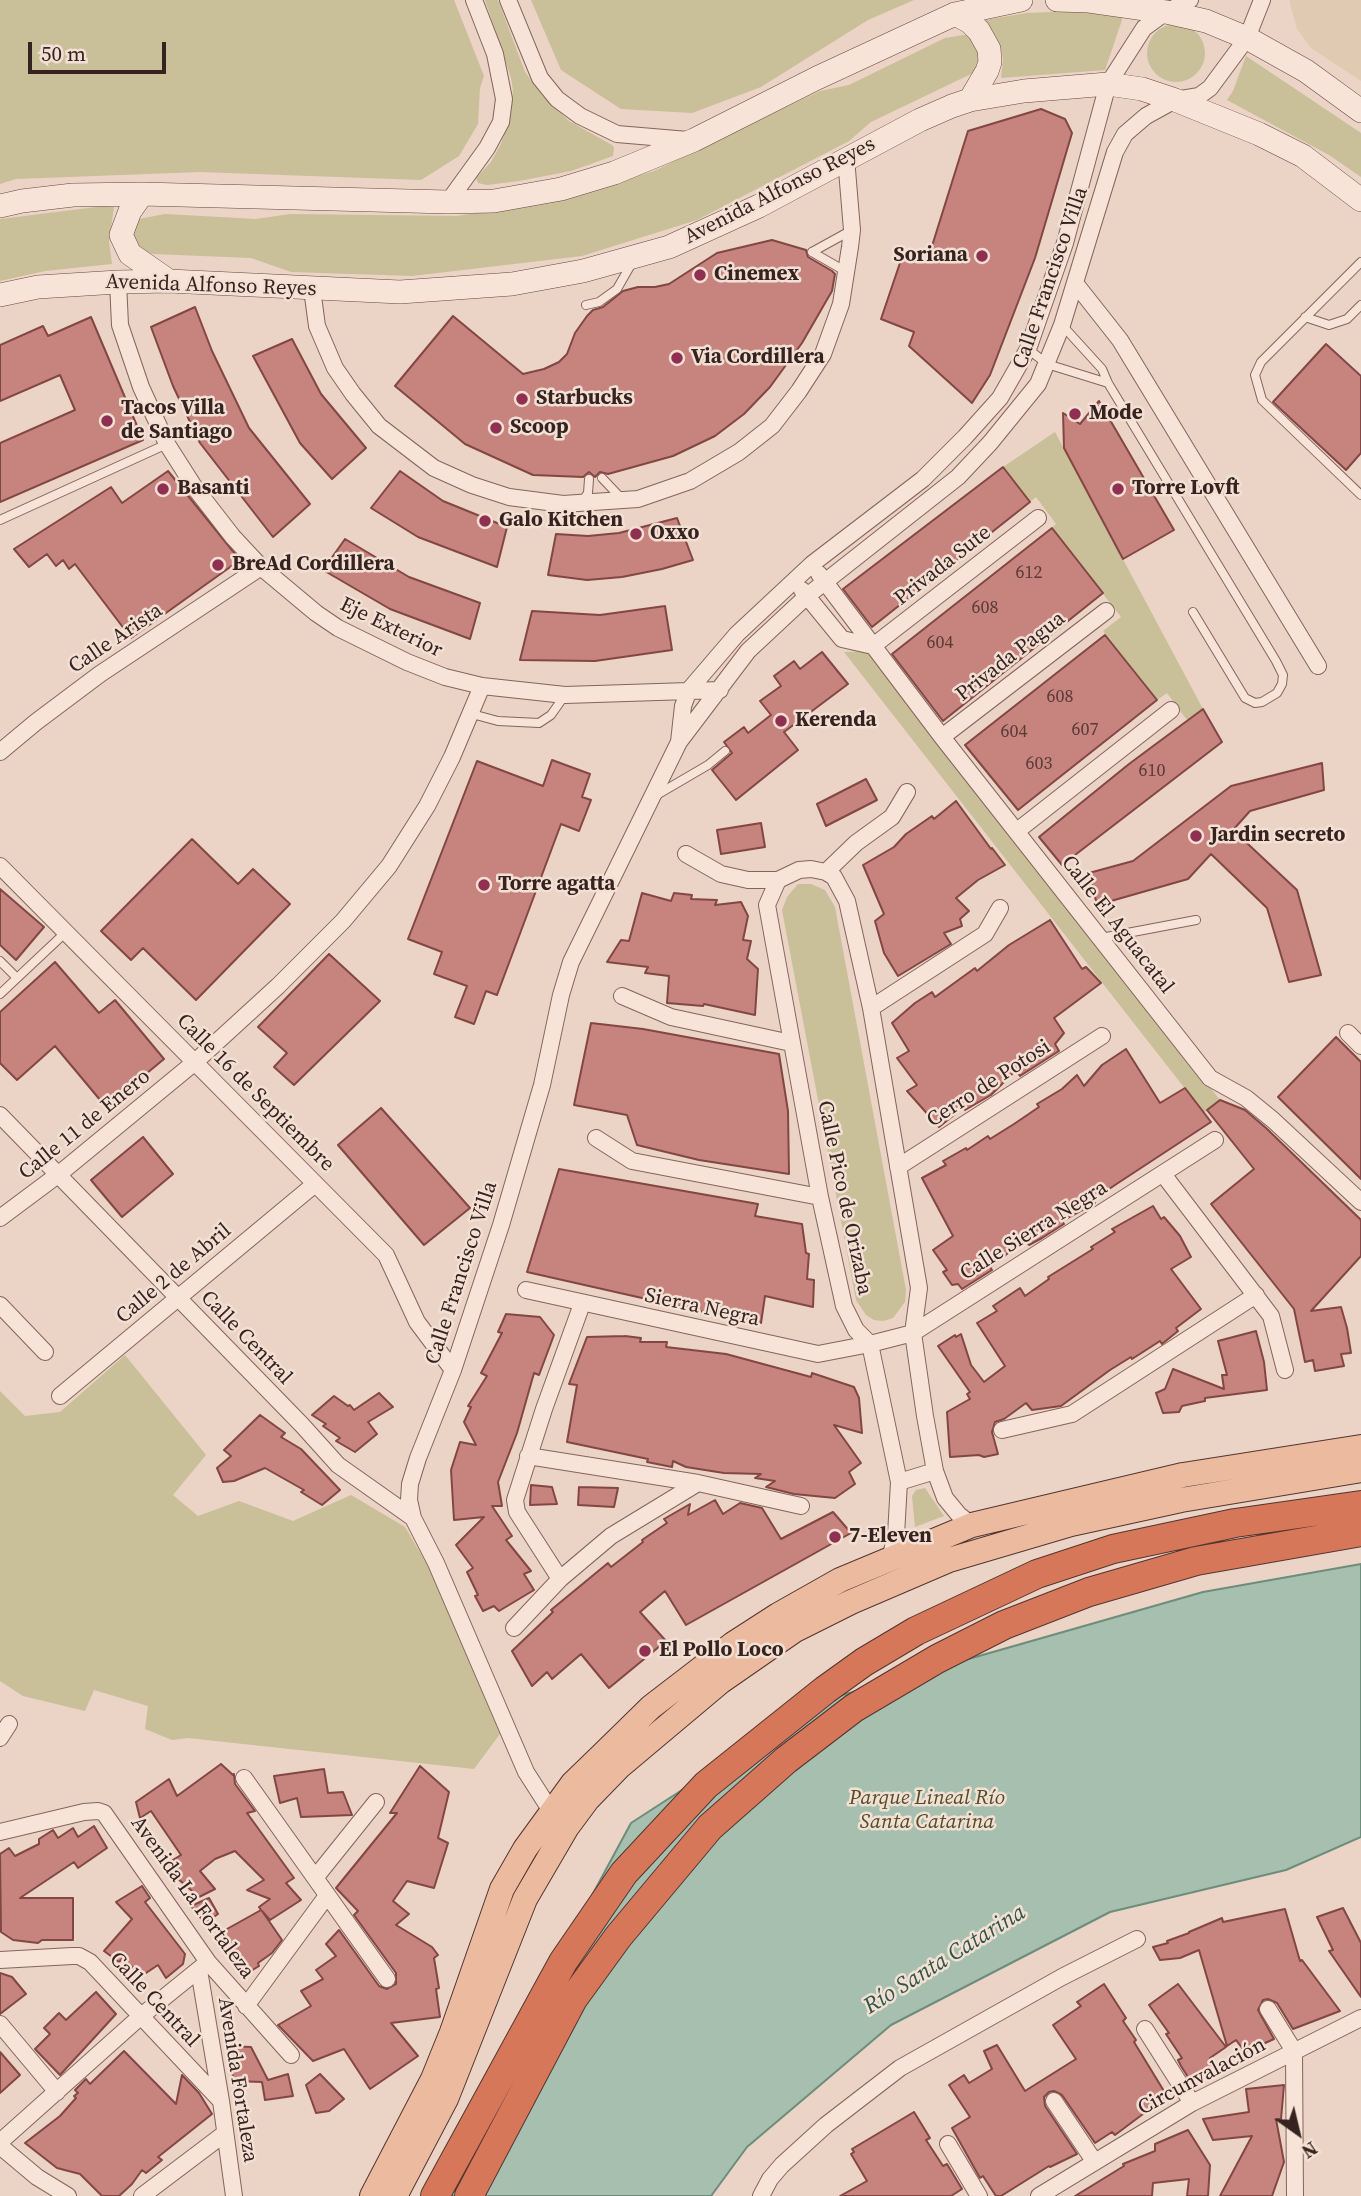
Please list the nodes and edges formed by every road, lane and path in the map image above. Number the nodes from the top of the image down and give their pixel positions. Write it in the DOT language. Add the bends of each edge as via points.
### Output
graph roads {
  1 [pos="474,0"];
  2 [pos="508,0"];
  3 [pos="1021,0"];
  4 [pos="1057,0"];
  5 [pos="1190,0"];
  6 [pos="1262,0"];
  7 [pos="1166,12"];
  8 [pos="954,14"];
  9 [pos="1247,38"];
  10 [pos="1108,84"];
  11 [pos="970,100"];
  12 [pos="1175,100"];
  13 [pos="1361,111"];
  14 [pos="694,140"];
  15 [pos="846,158"];
  16 [pos="142,194"];
  17 [pos="1361,200"];
  18 [pos="449,202"];
  19 [pos="0,206"];
  20 [pos="852,230"];
  21 [pos="636,256"];
  22 [pos="1361,262"];
  23 [pos="847,272"];
  24 [pos="169,281"];
  25 [pos="118,282"];
  26 [pos="1075,283"];
  27 [pos="312,289"];
  28 [pos="0,295"];
  29 [pos="586,304"];
  30 [pos="1361,304"];
  31 [pos="1305,317"];
  32 [pos="1062,325"];
  33 [pos="1028,349"];
  34 [pos="1047,364"];
  35 [pos="1108,383"];
  36 [pos="1000,398"];
  37 [pos="1017,412"];
  38 [pos="167,444"];
  39 [pos="602,478"];
  40 [pos="589,479"];
  41 [pos="1361,495"];
  42 [pos="623,500"];
  43 [pos="582,503"];
  44 [pos="1038,518"];
  45 [pos="0,520"];
  46 [pos="812,564"];
  47 [pos="261,567"];
  48 [pos="794,579"];
  49 [pos="825,582"];
  50 [pos="807,596"];
  51 [pos="1106,611"];
  52 [pos="1193,612"];
  53 [pos="873,646"];
  54 [pos="1318,666"];
  55 [pos="482,686"];
  56 [pos="689,690"];
  57 [pos="720,690"];
  58 [pos="565,695"];
  59 [pos="1171,710"];
  60 [pos="472,714"];
  61 [pos="942,737"];
  62 [pos="679,742"];
  63 [pos="725,751"];
  64 [pos="0,752"];
  65 [pos="907,792"];
  66 [pos="653,798"];
  67 [pos="1017,831"];
  68 [pos="686,854"];
  69 [pos="0,866"];
  70 [pos="826,872"];
  71 [pos="778,880"];
  72 [pos="1000,908"];
  73 [pos="1196,920"];
  74 [pos="65,932"];
  75 [pos="1101,938"];
  76 [pos="0,961"];
  77 [pos="17,978"];
  78 [pos="0,993"];
  79 [pos="622,996"];
  80 [pos="871,1008"];
  81 [pos="1348,1033"];
  82 [pos="1102,1036"];
  83 [pos="791,1043"];
  84 [pos="1361,1046"];
  85 [pos="195,1062"];
  86 [pos="0,1115"];
  87 [pos="596,1138"];
  88 [pos="1215,1140"];
  89 [pos="898,1167"];
  90 [pos="59,1174"];
  91 [pos="1163,1174"];
  92 [pos="315,1184"];
  93 [pos="820,1197"];
  94 [pos="1360,1200"];
  95 [pos="0,1218"];
  96 [pos="526,1290"];
  97 [pos="1256,1295"];
  98 [pos="177,1297"];
  99 [pos="582,1304"];
  100 [pos="0,1305"];
  101 [pos="913,1333"];
  102 [pos="870,1344"];
  103 [pos="45,1352"];
  104 [pos="453,1370"];
  105 [pos="1286,1370"];
  106 [pos="61,1396"];
  107 [pos="1002,1430"];
  108 [pos="1361,1447"];
  109 [pos="528,1456"];
  110 [pos="1361,1470"];
  111 [pos="936,1471"];
  112 [pos="899,1482"];
  113 [pos="698,1483"];
  114 [pos="1361,1505"];
  115 [pos="801,1506"];
  116 [pos="413,1518"];
  117 [pos="972,1525"];
  118 [pos="1361,1532"];
  119 [pos="890,1559"];
  120 [pos="560,1579"];
  121 [pos="514,1628"];
  122 [pos="9,1724"];
  123 [pos="0,1738"];
  124 [pos="244,1779"];
  125 [pos="376,1802"];
  126 [pos="551,1811"];
  127 [pos="0,1832"];
  128 [pos="315,1878"];
  129 [pos="327,1897"];
  130 [pos="1136,1939"];
  131 [pos="0,1960"];
  132 [pos="203,1966"];
  133 [pos="387,1979"];
  134 [pos="246,2006"];
  135 [pos="1268,2009"];
  136 [pos="139,2017"];
  137 [pos="1361,2018"];
  138 [pos="0,2024"];
  139 [pos="1145,2029"];
  140 [pos="1294,2051"];
  141 [pos="291,2055"];
  142 [pos="57,2092"];
  143 [pos="221,2101"];
  144 [pos="1054,2101"];
  145 [pos="1192,2103"];
  146 [pos="224,2134"];
  147 [pos="0,2144"];
  148 [pos="948,2144"];
  149 [pos="1094,2161"];
  150 [pos="1067,2179"];
  151 [pos="68,2196"];
  152 [pos="142,2196"];
  153 [pos="234,2196"];
  154 [pos="372,2196"];
  155 [pos="395,2196"];
  156 [pos="435,2196"];
  157 [pos="469,2196"];
  158 [pos="761,2196"];
  159 [pos="979,2196"];
  160 [pos="1039,2196"];
  161 [pos="1067,2196"];
  162 [pos="1295,2196"];
  1 -- 18 [label="street" via="495,54 504,99 501,122"];
  2 -- 14 [label="street" via="540,78 557,99 617,134"];
  3 -- 8 [label="main road"];
  4 -- 7 [label="main road"];
  5 -- 7 [label="street, Calle Francisco Villa"];
  6 -- 9 [label="street, Calle Francisco Villa"];
  7 -- 9 [label="main road" via="1206,21"];
  7 -- 10 [label="street, Calle Francisco Villa" via="1144,28"];
  8 -- 11 [label="main road" via="970,22 989,49 987,71"];
  8 -- 14 [label="main road"];
  9 -- 12 [label="street, Calle Francisco Villa" via="1210,88 1199,96"];
  9 -- 13 [label="main road" via="1306,71"];
  10 -- 11 [label="main road, Avenida Alfonso Reyes"];
  10 -- 12 [label="main road, Avenida Alfonso Reyes"];
  10 -- 33 [label="street, Calle Francisco Villa" via="1065,243"];
  11 -- 15 [label="main road, Avenida Alfonso Reyes"];
  12 -- 17 [label="main road, Avenida Alfonso Reyes" via="1303,156"];
  12 -- 26 [label="street, Calle Francisco Villa" via="1135,124 1115,152"];
  14 -- 18 [label="main road" via="561,189 494,201"];
  15 -- 20 [label="street"];
  15 -- 21 [label="main road, Avenida Alfonso Reyes" via="759,206 669,247"];
  16 -- 18 [label="main road"];
  16 -- 19 [label="main road" via="72,195"];
  16 -- 24 [label="main road" via="121,235 130,254"];
  20 -- 23 [label="street"];
  20 -- 23 [label="lane" via="812,252"];
  21 -- 27 [label="main road, Avenida Alfonso Reyes" via="512,284 400,292"];
  21 -- 29 [label="lane" via="617,289 599,302"];
  22 -- 31 [label="lane"];
  23 -- 42 [label="street" via="823,354 772,426 690,481"];
  24 -- 25 [label="main road, Avenida Alfonso Reyes"];
  24 -- 27 [label="main road, Avenida Alfonso Reyes"];
  25 -- 28 [label="main road, Avenida Alfonso Reyes" via="38,287"];
  25 -- 38 [label="street, Eje Exterior" via="120,325"];
  26 -- 32 [label="street, Calle Francisco Villa"];
  26 -- 54 [label="street" via="1120,340"];
  27 -- 43 [label="street" via="317,326 335,368 379,426 408,450 434,468 509,497"];
  30 -- 31 [label="lane" via="1347,319 1329,325"];
  31 -- 41 [label="lane" via="1261,362 1255,375 1262,400"];
  32 -- 34 [label="street, Calle Francisco Villa"];
  32 -- 35 [label="lane" via="1096,360"];
  33 -- 34 [label="lane"];
  33 -- 36 [label="street, Calle Francisco Villa"];
  34 -- 35 [label="lane"];
  34 -- 37 [label="street, Calle Francisco Villa"];
  35 -- 52 [label="lane" via="1276,661 1283,675 1277,693 1262,702 1245,698"];
  36 -- 37 [label="street"];
  36 -- 46 [label="street, Calle Francisco Villa" via="923,479"];
  37 -- 49 [label="street, Calle Francisco Villa" via="958,477"];
  38 -- 45 [label="lane"];
  38 -- 47 [label="street, Eje Exterior" via="195,488"];
  39 -- 42 [label="lane"];
  40 -- 43 [label="lane"];
  42 -- 43 [label="street"];
  44 -- 53 [label="street, Privada Sute"];
  46 -- 48 [label="street, Calle Francisco Villa"];
  46 -- 49 [label="street, Calle El Aguacatal"];
  47 -- 55 [label="street, Eje Exterior" via="338,628 407,662"];
  47 -- 64 [label="street, Calle Arista" via="100,674"];
  48 -- 50 [label="street"];
  48 -- 56 [label="street, Calle Francisco Villa" via="737,634"];
  49 -- 50 [label="street, Calle Francisco Villa"];
  49 -- 53 [label="street, Calle El Aguacatal"];
  50 -- 53 [label="street" via="842,639"];
  50 -- 57 [label="street, Calle Francisco Villa" via="748,651"];
  51 -- 61 [label="street, Privada Pagua"];
  53 -- 61 [label="street, Calle El Aguacatal"];
  55 -- 58 [label="street, Eje Exterior"];
  55 -- 60 [label="street, Calle 11 de Enero"];
  56 -- 57 [label="street, Eje Exterior"];
  56 -- 58 [label="street, Eje Exterior"];
  56 -- 62 [label="street, Calle Francisco Villa"];
  57 -- 62 [label="street, Calle Francisco Villa"];
  58 -- 60 [label="lane" via="539,723"];
  59 -- 67 [label="street"];
  60 -- 85 [label="street, Calle 11 de Enero" via="427,806 389,866 343,921"];
  61 -- 67 [label="street, Calle El Aguacatal"];
  62 -- 66 [label="street, Calle Francisco Villa"];
  63 -- 66 [label="lane"];
  65 -- 70 [label="street" via="892,817"];
  66 -- 104 [label="street, Calle Francisco Villa" via="571,962 542,1085"];
  67 -- 75 [label="street, Calle El Aguacatal"];
  68 -- 71 [label="street" via="721,874"];
  69 -- 74 [label="street, Calle 16 de Septiembre"];
  70 -- 71 [label="street" via="799,870"];
  70 -- 80 [label="street" via="841,886 847,901"];
  71 -- 83 [label="street, Calle Pico de Orizaba" via="767,905"];
  72 -- 80 [label="street" via="985,934"];
  73 -- 75 [label="lane"];
  74 -- 77 [label="lane"];
  74 -- 85 [label="street, Calle 16 de Septiembre"];
  75 -- 94 [label="street, Calle El Aguacatal" via="1210,1078 1246,1098"];
  76 -- 77 [label="lane"];
  77 -- 78 [label="lane"];
  79 -- 83 [label="street" via="671,1017"];
  80 -- 89 [label="street"];
  81 -- 84 [label="street"];
  82 -- 89 [label="street, Cerro de Potosi"];
  83 -- 93 [label="street, Calle Pico de Orizaba"];
  85 -- 90 [label="street, Calle 11 de Enero"];
  85 -- 92 [label="street, Calle 16 de Septiembre"];
  86 -- 90 [label="street, Calle Central"];
  87 -- 93 [label="street" via="632,1161"];
  88 -- 91 [label="street, Calle Sierra Negra"];
  89 -- 101 [label="street" via="919,1287"];
  90 -- 95 [label="street, Calle 11 de Enero"];
  90 -- 98 [label="street, Calle Central"];
  91 -- 97 [label="street"];
  91 -- 101 [label="street, Calle Sierra Negra"];
  92 -- 98 [label="street, Calle 2 de Abril"];
  92 -- 104 [label="street, Calle 16 de Septiembre" via="386,1255 417,1322"];
  93 -- 102 [label="street, Calle Pico de Orizaba" via="844,1306"];
  96 -- 99 [label="street, Sierra Negra"];
  97 -- 105 [label="street" via="1271,1316"];
  97 -- 107 [label="street" via="1072,1414"];
  98 -- 106 [label="street, Calle 2 de Abril"];
  98 -- 116 [label="street, Calle Central" via="338,1465"];
  99 -- 102 [label="street, Sierra Negra" via="818,1354"];
  99 -- 109 [label="street"];
  100 -- 103 [label="street"];
  101 -- 102 [label="street, Calle Sierra Negra"];
  101 -- 111 [label="street"];
  102 -- 112 [label="street, Calle Pico de Orizaba"];
  104 -- 116 [label="street, Calle Francisco Villa" via="410,1485"];
  108 -- 117 [label="main road" via="1183,1475"];
  109 -- 113 [label="street"];
  109 -- 120 [label="street" via="515,1500 517,1512"];
  110 -- 155 [label="main road" via="1071,1524 949,1560 795,1630 720,1682 620,1766 568,1827 525,1899 446,2099"];
  111 -- 112 [label="street"];
  111 -- 117 [label="street" via="944,1498"];
  112 -- 119 [label="street, Calle Pico de Orizaba"];
  113 -- 115 [label="street"];
  113 -- 120 [label="street" via="611,1536"];
  114 -- 156 [label="highway" via="1221,1526 1113,1549 1037,1574 916,1631 835,1683 706,1785 625,1873 563,1962"];
  116 -- 126 [label="street, Calle Francisco Villa" via="526,1772"];
  117 -- 119 [label="main road"];
  118 -- 157 [label="highway" via="1196,1561 1088,1592 1004,1625 854,1708 710,1827 618,1937 573,1999"];
  119 -- 126 [label="main road" via="839,1580 733,1644 651,1707 573,1783"];
  120 -- 121 [label="street"];
  122 -- 123 [label="street"];
  124 -- 128 [label="street"];
  125 -- 128 [label="street"];
  126 -- 154 [label="main road" via="502,1889 433,2079"];
  127 -- 132 [label="street, Avenida La Fortaleza" via="84,1812 104,1813"];
  128 -- 129 [label="street"];
  129 -- 133 [label="street"];
  129 -- 134 [label="street"];
  130 -- 158 [label="street" via="900,2068 782,2165"];
  131 -- 136 [label="street, Calle Central" via="79,1956 90,1962"];
  132 -- 134 [label="street, Avenida La Fortaleza"];
  132 -- 136 [label="street"];
  132 -- 143 [label="street, Avenida Fortaleza"];
  134 -- 141 [label="street, Avenida La Fortaleza"];
  135 -- 140 [label="street"];
  136 -- 142 [label="street"];
  136 -- 143 [label="street, Calle Central"];
  137 -- 140 [label="street, Circunvalación"];
  138 -- 142 [label="street"];
  139 -- 145 [label="street"];
  140 -- 145 [label="street, Circunvalación"];
  140 -- 162 [label="street"];
  142 -- 147 [label="street"];
  143 -- 146 [label="street, Avenida Fortaleza"];
  144 -- 149 [label="street"];
  145 -- 149 [label="street, Circunvalación"];
  146 -- 152 [label="street"];
  146 -- 153 [label="street, Avenida Fortaleza"];
  147 -- 151 [label="street" via="37,2177"];
  148 -- 159 [label="street"];
  149 -- 150 [label="street, Circunvalación"];
  150 -- 160 [label="street, Circunvalación"];
  150 -- 161 [label="street"];
}
